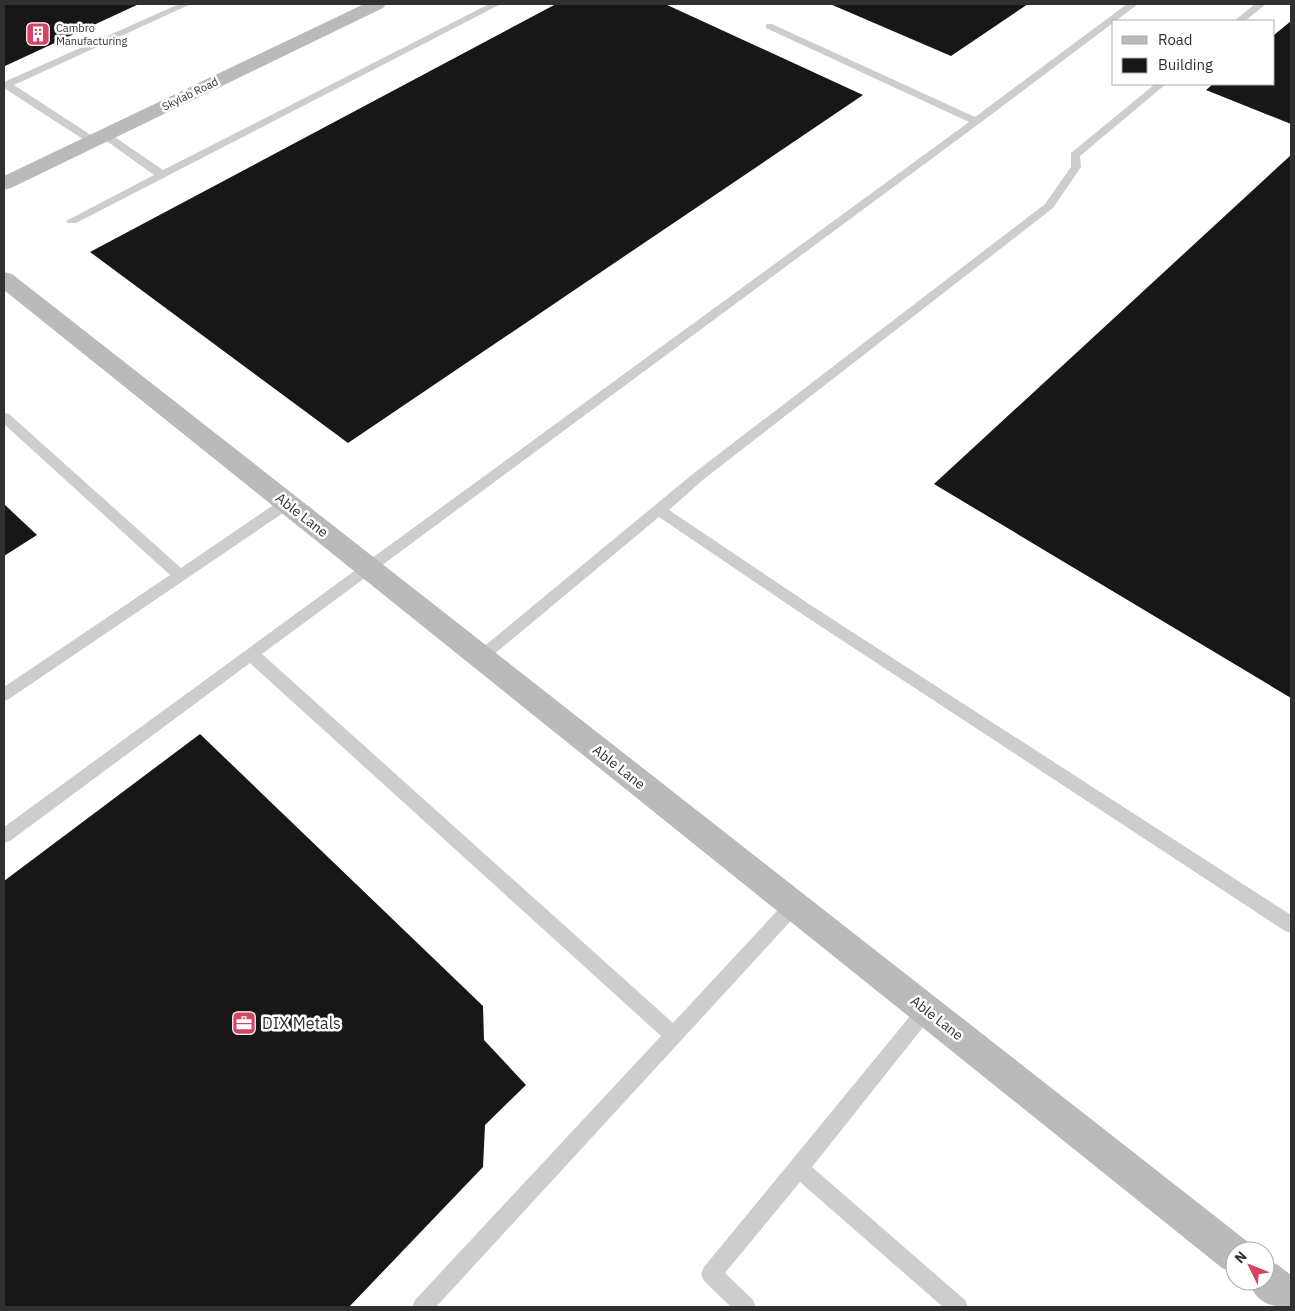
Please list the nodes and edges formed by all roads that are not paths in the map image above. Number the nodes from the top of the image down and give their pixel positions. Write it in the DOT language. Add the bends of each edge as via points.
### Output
graph roads {
  1 [pos="186,4"];
  2 [pos="377,4"];
  3 [pos="496,4"];
  4 [pos="1133,4"];
  5 [pos="1262,4"];
  6 [pos="1241,20"];
  7 [pos="768,26"];
  8 [pos="5,85"];
  9 [pos="1160,85"];
  10 [pos="976,121"];
  11 [pos="99,138"];
  12 [pos="162,175"];
  13 [pos="4,184"];
  14 [pos="72,221"];
  15 [pos="4,279"];
  16 [pos="4,417"];
  17 [pos="287,503"];
  18 [pos="659,510"];
  19 [pos="369,568"];
  20 [pos="180,574"];
  21 [pos="251,654"];
  22 [pos="481,657"];
  23 [pos="4,695"];
  24 [pos="4,836"];
  25 [pos="794,905"];
  26 [pos="1291,925"];
  27 [pos="926,1010"];
  28 [pos="674,1034"];
  29 [pos="799,1168"];
  30 [pos="1225,1247"];
  31 [pos="1275,1286"];
  32 [pos="1291,1299"];
  33 [pos="422,1307"];
  34 [pos="746,1307"];
  35 [pos="958,1307"];
  1 -- 8 [label="lane"];
  2 -- 11 [label="street, Skylab Road"];
  3 -- 12 [label="lane"];
  4 -- 10 [label="lane"];
  5 -- 6 [label="lane"];
  7 -- 10 [label="lane"];
  8 -- 11 [label="lane"];
  9 -- 18 [label="lane" via="1075,155 1076,167 1049,206"];
  10 -- 19 [label="lane"];
  11 -- 12 [label="lane"];
  11 -- 13 [label="street, Skylab Road"];
  12 -- 14 [label="lane"];
  15 -- 17 [label="street, Able Lane"];
  16 -- 20 [label="lane"];
  17 -- 19 [label="street, Able Lane"];
  17 -- 20 [label="lane"];
  18 -- 22 [label="lane"];
  18 -- 26 [label="lane" via="815,616"];
  19 -- 21 [label="lane"];
  19 -- 22 [label="street, Able Lane"];
  20 -- 23 [label="lane"];
  21 -- 24 [label="lane"];
  21 -- 28 [label="lane"];
  22 -- 25 [label="street, Able Lane"];
  25 -- 27 [label="street, Able Lane"];
  25 -- 28 [label="lane"];
  27 -- 29 [label="lane"];
  27 -- 30 [label="street, Able Lane"];
  28 -- 33 [label="lane"];
  29 -- 34 [label="lane" via="711,1274"];
  29 -- 35 [label="lane"];
  31 -- 32 [label="street"];
}
